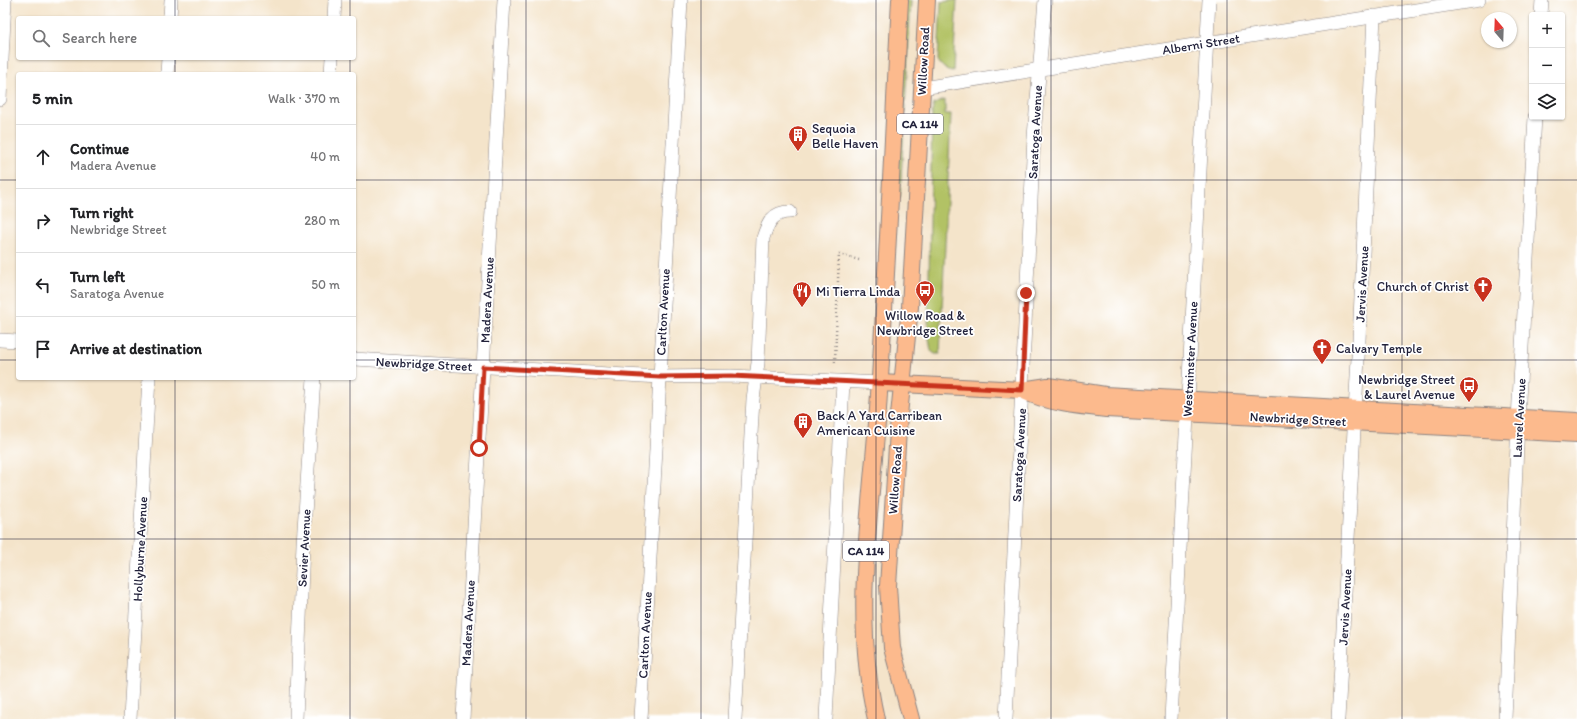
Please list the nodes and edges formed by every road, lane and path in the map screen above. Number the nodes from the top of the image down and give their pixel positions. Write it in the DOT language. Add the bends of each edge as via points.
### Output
graph roads {
  1 [pos="5,0"];
  2 [pos="171,0"];
  3 [pos="335,0"];
  4 [pos="504,0"];
  5 [pos="681,0"];
  6 [pos="900,0"];
  7 [pos="926,0"];
  8 [pos="1045,0"];
  9 [pos="1208,0"];
  10 [pos="1479,0"];
  11 [pos="1542,0"];
  12 [pos="1541,12"];
  13 [pos="170,16"];
  14 [pos="334,16"];
  15 [pos="1374,16"];
  16 [pos="1206,44"];
  17 [pos="168,60"];
  18 [pos="332,60"];
  19 [pos="1039,68"];
  20 [pos="167,72"];
  21 [pos="331,72"];
  22 [pos="922,88"];
  23 [pos="0,99"];
  24 [pos="1535,120"];
  25 [pos="790,212"];
  26 [pos="859,260"];
  27 [pos="0,340"];
  28 [pos="16,341"];
  29 [pos="356,360"];
  30 [pos="835,362"];
  31 [pos="483,367"];
  32 [pos="660,377"];
  33 [pos="756,378"];
  34 [pos="149,380"];
  35 [pos="314,380"];
  36 [pos="843,382"];
  37 [pos="880,383"];
  38 [pos="903,384"];
  39 [pos="1022,390"];
  40 [pos="1187,406"];
  41 [pos="1355,415"];
  42 [pos="1577,421"];
  43 [pos="1518,425"];
  44 [pos="1577,434"];
  45 [pos="130,719"];
  46 [pos="296,719"];
  47 [pos="463,719"];
  48 [pos="641,719"];
  49 [pos="735,719"];
  50 [pos="826,719"];
  51 [pos="876,719"];
  52 [pos="911,719"];
  53 [pos="1006,719"];
  54 [pos="1171,719"];
  55 [pos="1338,719"];
  56 [pos="1504,719"];
  1 -- 23 [label="street"];
  2 -- 13 [label="street"];
  3 -- 14 [label="street"];
  4 -- 31 [label="street, Madera Avenue"];
  5 -- 32 [label="street, Carlton Avenue"];
  6 -- 37 [label="main road, Willow Road / CA 114"];
  7 -- 22 [label="main road, Willow Road / CA 114"];
  8 -- 19 [label="street, Saratoga Avenue"];
  9 -- 16 [label="street, Westminster Avenue"];
  10 -- 15 [label="street, Alberni Street"];
  11 -- 12 [label="street"];
  15 -- 16 [label="street, Alberni Street"];
  15 -- 41 [label="street, Jervis Avenue"];
  16 -- 19 [label="street, Alberni Street"];
  16 -- 40 [label="street, Westminster Avenue"];
  17 -- 20 [label="street"];
  18 -- 21 [label="street"];
  19 -- 22 [label="street, Alberni Street"];
  19 -- 39 [label="street, Saratoga Avenue"];
  22 -- 38 [label="main road, Willow Road / CA 114" via="910,307"];
  24 -- 43 [label="street, Laurel Avenue"];
  25 -- 33 [label="street" via="781,212 774,216 763,238"];
  26 -- 30 [label="path" via="839,254"];
  27 -- 28 [label="street"];
  29 -- 31 [label="street, Newbridge Street"];
  31 -- 32 [label="street, Newbridge Street"];
  31 -- 47 [label="street, Madera Avenue"];
  32 -- 33 [label="street, Newbridge Street"];
  32 -- 48 [label="street, Carlton Avenue"];
  33 -- 36 [label="street, Newbridge Street"];
  33 -- 49 [label="street"];
  34 -- 45 [label="street, Hollyburne Avenue"];
  35 -- 46 [label="street, Sevier Avenue" via="303,544"];
  36 -- 37 [label="street, Newbridge Street"];
  36 -- 50 [label="street"];
  37 -- 38 [label="main road, Newbridge Street"];
  37 -- 51 [label="main road, Willow Road / CA 114" via="863,618 868,679"];
  38 -- 39 [label="main road, Newbridge Street"];
  38 -- 52 [label="main road, Willow Road / CA 114" via="888,586 892,648"];
  39 -- 40 [label="main road, Newbridge Street" via="1048,386"];
  39 -- 53 [label="street, Saratoga Avenue"];
  40 -- 41 [label="main road, Newbridge Street"];
  40 -- 54 [label="street, Westminster Avenue"];
  41 -- 43 [label="main road, Newbridge Street"];
  41 -- 55 [label="street, Jervis Avenue"];
  42 -- 43 [label="main road, Newbridge Street"];
  43 -- 44 [label="main road, Newbridge Street"];
  43 -- 56 [label="street, Laurel Avenue"];
}
